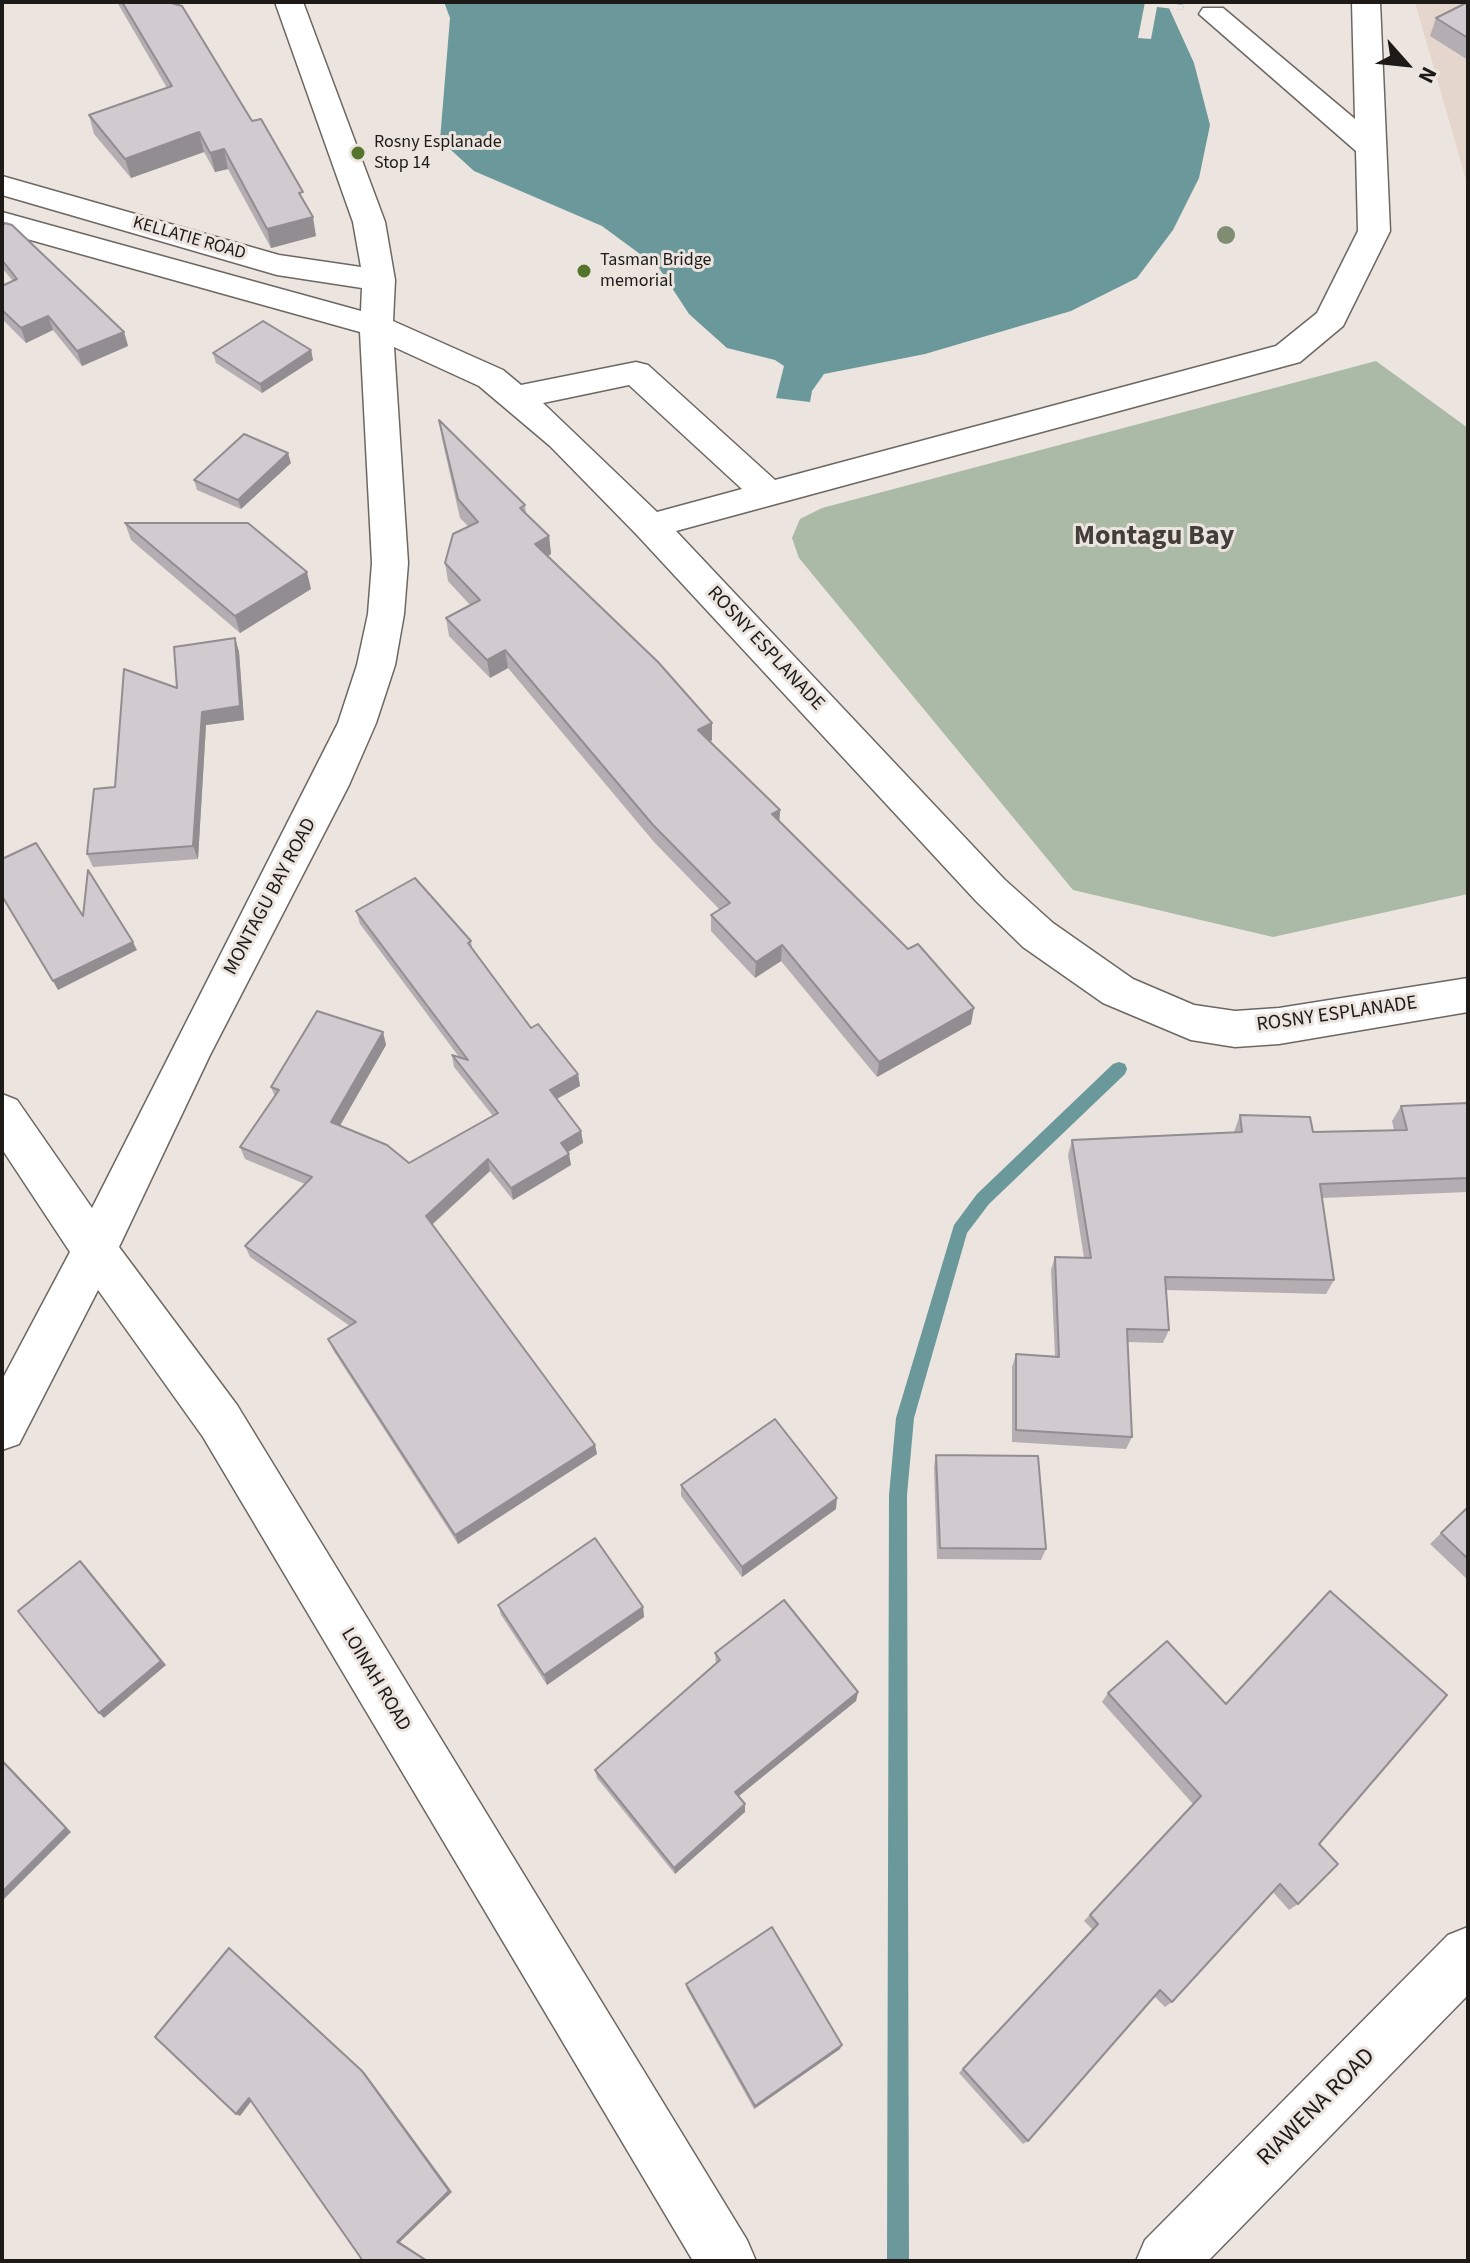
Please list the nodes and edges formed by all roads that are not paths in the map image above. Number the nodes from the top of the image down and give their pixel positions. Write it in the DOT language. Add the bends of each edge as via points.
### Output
graph roads {
  1 [pos="289,2"];
  2 [pos="1366,2"];
  3 [pos="1213,14"];
  4 [pos="1371,148"];
  5 [pos="2,185"];
  6 [pos="2,222"];
  7 [pos="379,280"];
  8 [pos="376,326"];
  9 [pos="515,398"];
  10 [pos="769,494"];
  11 [pos="650,526"];
  12 [pos="1468,995"];
  13 [pos="2,1113"];
  14 [pos="95,1250"];
  15 [pos="2,1428"];
  16 [pos="1468,1955"];
  17 [pos="726,2261"];
  18 [pos="1166,2261"];
  1 -- 7 [label="street" via="369,222"];
  2 -- 4 [label="street"];
  3 -- 4 [label="street"];
  4 -- 10 [label="street" via="1374,231 1331,319 1288,354"];
  5 -- 7 [label="street, KELLATIE ROAD" via="277,265"];
  6 -- 8 [label="street, KELLATIE ROAD"];
  7 -- 8 [label="street"];
  8 -- 9 [label="street, ROSNY ESPLANADE" via="469,365"];
  8 -- 14 [label="street, MONTAGU BAY ROAD" via="390,563 376,665 329,785 191,1050"];
  9 -- 10 [label="street" via="636,373"];
  9 -- 11 [label="street, ROSNY ESPLANADE"];
  10 -- 11 [label="street"];
  11 -- 12 [label="street, ROSNY ESPLANADE" via="990,890 1038,935 1118,991 1191,1022 1235,1029"];
  13 -- 14 [label="street, LOINAH ROAD"];
  14 -- 15 [label="street, MONTAGU BAY ROAD"];
  14 -- 17 [label="street, LOINAH ROAD" via="220,1421"];
  16 -- 18 [label="street, RIAWENA ROAD"];
}
